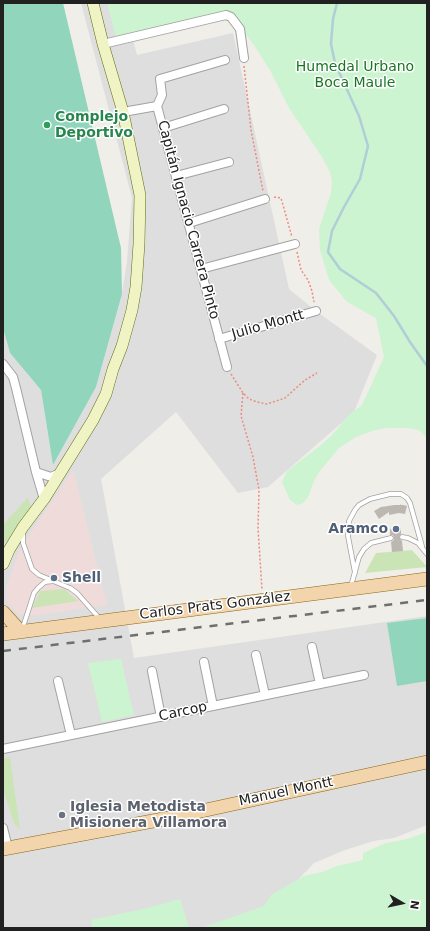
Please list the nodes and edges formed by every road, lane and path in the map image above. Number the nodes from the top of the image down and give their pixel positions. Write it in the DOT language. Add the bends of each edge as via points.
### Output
graph roads {
  1 [pos="93,3"];
  2 [pos="103,44"];
  3 [pos="244,58"];
  4 [pos="225,60"];
  5 [pos="157,106"];
  6 [pos="224,109"];
  7 [pos="123,112"];
  8 [pos="163,128"];
  9 [pos="229,162"];
  10 [pos="176,176"];
  11 [pos="265,199"];
  12 [pos="189,224"];
  13 [pos="295,244"];
  14 [pos="201,269"];
  15 [pos="316,311"];
  16 [pos="219,339"];
  17 [pos="3,364"];
  18 [pos="227,367"];
  19 [pos="317,373"];
  20 [pos="243,393"];
  21 [pos="36,472"];
  22 [pos="62,472"];
  23 [pos="44,499"];
  24 [pos="23,527"];
  25 [pos="402,537"];
  26 [pos="391,538"];
  27 [pos="422,546"];
  28 [pos="6,548"];
  29 [pos="427,554"];
  30 [pos="3,564"];
  31 [pos="355,573"];
  32 [pos="427,579"];
  33 [pos="54,581"];
  34 [pos="350,589"];
  35 [pos="263,600"];
  36 [pos="3,612"];
  37 [pos="101,621"];
  38 [pos="21,632"];
  39 [pos="3,634"];
  40 [pos="312,647"];
  41 [pos="256,655"];
  42 [pos="204,662"];
  43 [pos="152,671"];
  44 [pos="364,675"];
  45 [pos="58,681"];
  46 [pos="320,684"];
  47 [pos="265,695"];
  48 [pos="213,706"];
  49 [pos="161,717"];
  50 [pos="71,735"];
  51 [pos="3,749"];
  52 [pos="427,762"];
  53 [pos="3,828"];
  54 [pos="5,848"];
  1 -- 2 [label="street"];
  2 -- 3 [label="street" via="226,15 231,17 240,30"];
  2 -- 7 [label="street"];
  3 -- 11 [label="path" via="251,130"];
  4 -- 5 [label="street" via="160,79 162,95"];
  5 -- 7 [label="street, Capitán Ignacio Carrera Pinto"];
  5 -- 8 [label="street, Capitán Ignacio Carrera Pinto"];
  6 -- 8 [label="street"];
  7 -- 22 [label="street" via="140,195 136,287 122,346 106,394"];
  8 -- 10 [label="street, Capitán Ignacio Carrera Pinto"];
  9 -- 10 [label="street"];
  10 -- 12 [label="street, Capitán Ignacio Carrera Pinto"];
  11 -- 12 [label="street"];
  11 -- 13 [label="path" via="281,198"];
  12 -- 14 [label="street, Capitán Ignacio Carrera Pinto"];
  13 -- 14 [label="street"];
  13 -- 15 [label="path" via="301,270 312,291"];
  14 -- 16 [label="street, Capitán Ignacio Carrera Pinto"];
  15 -- 16 [label="street, Julio Montt"];
  16 -- 18 [label="street, Capitán Ignacio Carrera Pinto"];
  17 -- 21 [label="street" via="13,377"];
  18 -- 20 [label="path"];
  19 -- 20 [label="path" via="276,402 256,402"];
  20 -- 35 [label="path" via="241,416 259,490 258,528"];
  21 -- 22 [label="street" via="51,477"];
  21 -- 23 [label="street"];
  22 -- 23 [label="street"];
  23 -- 24 [label="street"];
  24 -- 28 [label="street"];
  24 -- 33 [label="lane" via="23,543 32,569"];
  25 -- 27 [label="lane"];
  26 -- 31 [label="lane" via="367,546 359,557"];
  27 -- 29 [label="lane"];
  27 -- 31 [label="lane" via="407,498 401,494 390,494 370,499 359,505 349,522 348,536"];
  28 -- 30 [label="street"];
  31 -- 34 [label="lane"];
  32 -- 34 [label="main road, Carlos Prats González"];
  33 -- 37 [label="lane" via="77,593"];
  33 -- 38 [label="lane" via="45,582 34,593"];
  34 -- 35 [label="main road, Carlos Prats González"];
  35 -- 37 [label="main road, Carlos Prats González"];
  36 -- 38 [label="main road"];
  37 -- 38 [label="main road, Carlos Prats González"];
  38 -- 39 [label="main road, Carlos Prats González"];
  40 -- 46 [label="street"];
  41 -- 47 [label="street"];
  42 -- 48 [label="street"];
  43 -- 49 [label="street"];
  44 -- 46 [label="street, Carcop"];
  45 -- 50 [label="street"];
  46 -- 47 [label="street, Carcop"];
  47 -- 48 [label="street, Carcop"];
  48 -- 49 [label="street, Carcop"];
  49 -- 50 [label="street, Carcop"];
  50 -- 51 [label="street, Carcop"];
  52 -- 54 [label="main road, Manuel Montt" via="162,819"];
  53 -- 54 [label="street"];
}
